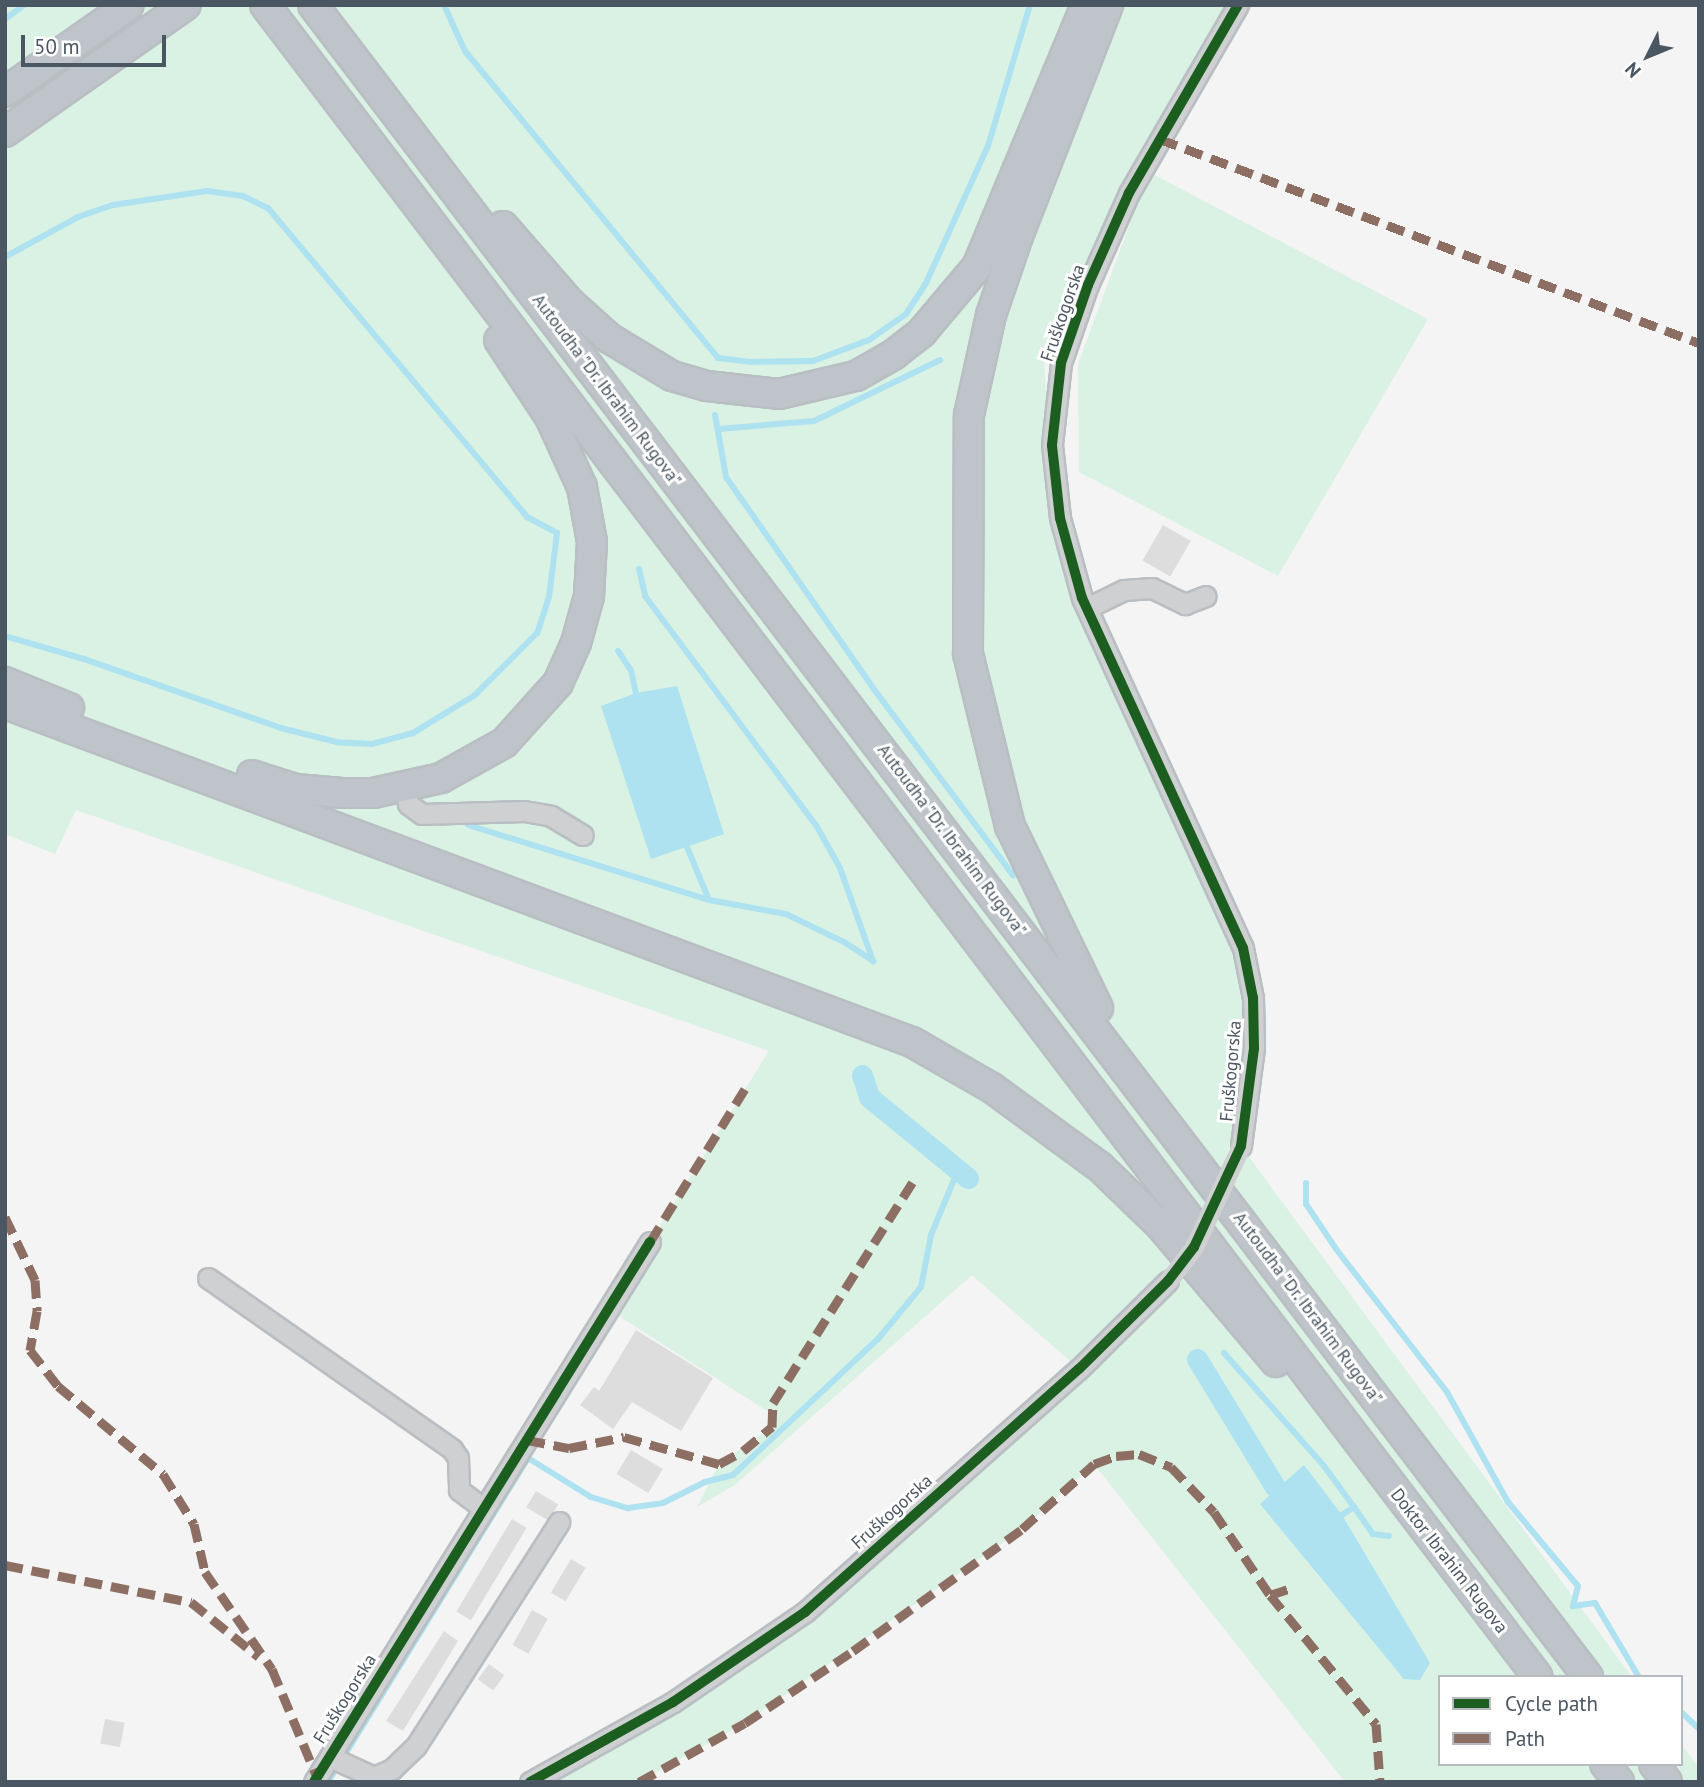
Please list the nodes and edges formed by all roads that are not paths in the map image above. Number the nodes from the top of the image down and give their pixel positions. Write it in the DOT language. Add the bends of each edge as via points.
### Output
graph roads {
  1 [pos="129,5"];
  2 [pos="186,5"];
  3 [pos="265,5"];
  4 [pos="1086,5"];
  5 [pos="1108,5"];
  6 [pos="1238,5"];
  7 [pos="321,16"];
  8 [pos="99,67"];
  9 [pos="5,90"];
  10 [pos="5,132"];
  11 [pos="5,147"];
  12 [pos="394,174"];
  13 [pos="1206,596"];
  14 [pos="1089,607"];
  15 [pos="5,682"];
  16 [pos="5,704"];
  17 [pos="405,788"];
  18 [pos="583,835"];
  19 [pos="1161,1113"];
  20 [pos="650,1242"];
  21 [pos="208,1278"];
  22 [pos="1360,1445"];
  23 [pos="484,1509"];
  24 [pos="559,1522"];
  25 [pos="1536,1675"];
  26 [pos="1586,1675"];
  27 [pos="330,1757"];
  28 [pos="1607,1766"];
  29 [pos="1655,1766"];
  30 [pos="314,1782"];
  31 [pos="530,1782"];
  32 [pos="1619,1782"];
  33 [pos="1667,1782"];
  1 -- 9 [label="highway"];
  2 -- 8 [label="highway"];
  3 -- 12 [label="highway"];
  4 -- 7 [label="highway" via="996,230 951,303 893,355 856,376 779,394 742,392 671,376 609,338 570,303"];
  5 -- 19 [label="highway" via="1009,262 991,315 972,403 968,654 1010,826 1082,981"];
  6 -- 14 [label="street, Fruškogorska" via="1129,192 1088,285 1061,363 1052,445 1060,518"];
  7 -- 19 [label="highway, Autoudha \"Dr. Ibrahim Rugova\""];
  8 -- 10 [label="highway"];
  8 -- 11 [label="highway"];
  12 -- 17 [label="highway" via="550,417 582,487 592,542 589,596 576,643 558,683 504,743 471,763"];
  12 -- 22 [label="highway"];
  13 -- 14 [label="street" via="1185,604 1153,588 1124,590"];
  14 -- 31 [label="street, Fruškogorska, bridge" via="1243,948 1253,998 1254,1048 1241,1146 1195,1247 1168,1282 1079,1369 805,1612 673,1702"];
  15 -- 17 [label="highway" via="108,724 296,789 373,793"];
  16 -- 22 [label="highway" via="912,1042 992,1088 1100,1167 1161,1226 1287,1375"];
  17 -- 18 [label="street" via="408,804 422,814 524,811 551,816"];
  19 -- 26 [label="highway, Autoudha \"Dr. Ibrahim Rugova\""];
  20 -- 23 [label="street, Fruškogorska"];
  21 -- 23 [label="street" via="452,1449 458,1458 460,1490"];
  22 -- 25 [label="highway, Doktor Ibrahim Rugova"];
  23 -- 27 [label="street, Fruškogorska"];
  24 -- 27 [label="street" via="416,1746 392,1769 374,1777"];
  27 -- 30 [label="street, Fruškogorska"];
  28 -- 32 [label="highway"];
  29 -- 33 [label="highway"];
}
